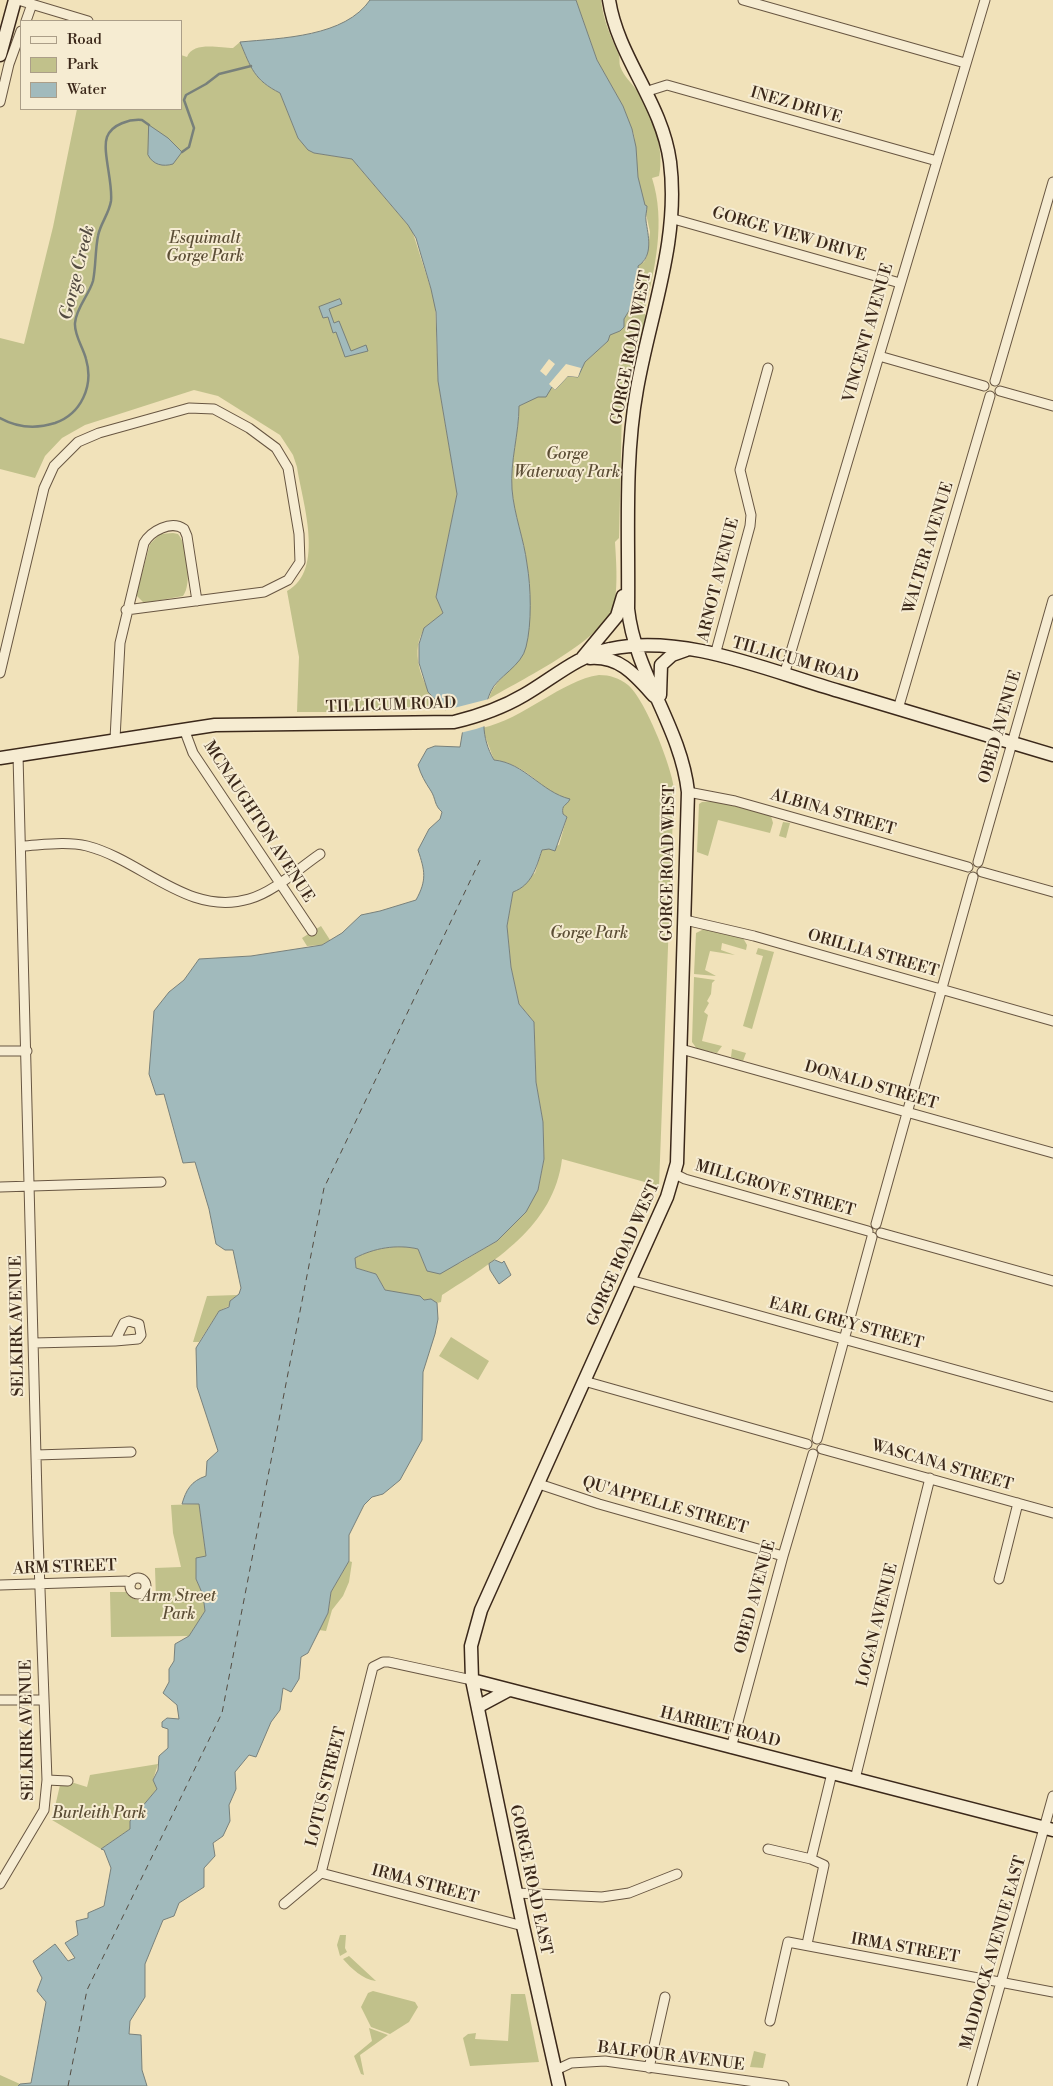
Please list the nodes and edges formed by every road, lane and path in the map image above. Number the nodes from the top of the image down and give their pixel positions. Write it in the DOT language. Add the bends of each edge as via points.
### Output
graph roads {
  1 [pos="16,0"];
  2 [pos="609,0"];
  3 [pos="743,0"];
  4 [pos="984,0"];
  5 [pos="32,4"];
  6 [pos="26,20"];
  7 [pos="85,20"];
  8 [pos="20,34"];
  9 [pos="0,55"];
  10 [pos="965,63"];
  11 [pos="648,91"];
  12 [pos="0,102"];
  13 [pos="937,161"];
  14 [pos="1053,182"];
  15 [pos="670,218"];
  16 [pos="900,283"];
  17 [pos="878,356"];
  18 [pos="768,368"];
  19 [pos="995,381"];
  20 [pos="984,386"];
  21 [pos="1000,391"];
  22 [pos="990,396"];
  23 [pos="1053,406"];
  24 [pos="629,571"];
  25 [pos="1053,600"];
  26 [pos="197,601"];
  27 [pos="126,610"];
  28 [pos="636,645"];
  29 [pos="686,650"];
  30 [pos="715,655"];
  31 [pos="581,659"];
  32 [pos="0,673"];
  33 [pos="784,675"];
  34 [pos="660,703"];
  35 [pos="898,709"];
  36 [pos="184,728"];
  37 [pos="115,739"];
  38 [pos="1012,742"];
  39 [pos="18,755"];
  40 [pos="1053,755"];
  41 [pos="0,758"];
  42 [pos="688,792"];
  43 [pos="22,846"];
  44 [pos="320,854"];
  45 [pos="978,862"];
  46 [pos="968,867"];
  47 [pos="982,872"];
  48 [pos="973,877"];
  49 [pos="279,882"];
  50 [pos="1053,892"];
  51 [pos="685,920"];
  52 [pos="312,931"];
  53 [pos="942,989"];
  54 [pos="1053,1021"];
  55 [pos="681,1049"];
  56 [pos="0,1051"];
  57 [pos="27,1051"];
  58 [pos="908,1111"];
  59 [pos="1053,1153"];
  60 [pos="675,1174"];
  61 [pos="161,1182"];
  62 [pos="30,1185"];
  63 [pos="0,1187"];
  64 [pos="874,1234"];
  65 [pos="630,1280"];
  66 [pos="1053,1281"];
  67 [pos="843,1340"];
  68 [pos="115,1341"];
  69 [pos="34,1343"];
  70 [pos="584,1382"];
  71 [pos="1053,1397"];
  72 [pos="816,1439"];
  73 [pos="807,1444"];
  74 [pos="822,1449"];
  75 [pos="131,1452"];
  76 [pos="812,1454"];
  77 [pos="36,1455"];
  78 [pos="930,1478"];
  79 [pos="539,1484"];
  80 [pos="1018,1503"];
  81 [pos="1053,1512"];
  82 [pos="783,1556"];
  83 [pos="999,1579"];
  84 [pos="131,1583"];
  85 [pos="0,1585"];
  86 [pos="40,1585"];
  87 [pos="378,1664"];
  88 [pos="472,1680"];
  89 [pos="509,1690"];
  90 [pos="0,1700"];
  91 [pos="44,1700"];
  92 [pos="478,1709"];
  93 [pos="732,1748"];
  94 [pos="832,1773"];
  95 [pos="855,1779"];
  96 [pos="47,1780"];
  97 [pos="68,1781"];
  98 [pos="1053,1796"];
  99 [pos="1049,1829"];
  100 [pos="768,1850"];
  101 [pos="811,1859"];
  102 [pos="320,1873"];
  103 [pos="677,1874"];
  104 [pos="0,1884"];
  105 [pos="516,1893"];
  106 [pos="284,1904"];
  107 [pos="523,1926"];
  108 [pos="807,1944"];
  109 [pos="1000,1981"];
  110 [pos="1053,1992"];
  111 [pos="665,1997"];
  112 [pos="770,2021"];
  113 [pos="649,2068"];
  114 [pos="556,2070"];
  115 [pos="559,2086"];
  116 [pos="784,2086"];
  117 [pos="972,2086"];
  1 -- 5 [label="street"];
  1 -- 9 [label="main road"];
  2 -- 11 [label="main road, GORGE ROAD WEST" via="623,44"];
  3 -- 10 [label="street"];
  4 -- 10 [label="street, VINCENT AVENUE"];
  5 -- 6 [label="street"];
  5 -- 7 [label="street"];
  8 -- 12 [label="street"];
  10 -- 13 [label="street, VINCENT AVENUE"];
  11 -- 13 [label="street, INEZ DRIVE" via="667,85"];
  11 -- 15 [label="main road, GORGE ROAD WEST" via="662,126 670,162"];
  13 -- 16 [label="street, VINCENT AVENUE"];
  14 -- 19 [label="street"];
  15 -- 16 [label="street, GORGE VIEW DRIVE"];
  15 -- 24 [label="main road, GORGE ROAD WEST" via="664,272 633,421 629,460"];
  16 -- 17 [label="street, VINCENT AVENUE"];
  17 -- 20 [label="street"];
  17 -- 33 [label="street, VINCENT AVENUE"];
  18 -- 30 [label="street, ARNOT AVENUE" via="740,470 751,515 750,526"];
  19 -- 20 [label="street" via="988,381"];
  19 -- 21 [label="street" via="1000,384"];
  20 -- 22 [label="street"];
  21 -- 22 [label="street" via="996,396"];
  21 -- 23 [label="street"];
  22 -- 35 [label="street, WALTER AVENUE"];
  24 -- 28 [label="main road, GORGE ROAD WEST" via="629,618"];
  24 -- 31 [label="main road" via="617,616"];
  25 -- 38 [label="street, OBED AVENUE"];
  26 -- 27 [label="street"];
  26 -- 27 [label="street" via="187,536 184,529 173,525 154,532 144,543"];
  26 -- 32 [label="street" via="264,592 288,580 300,562 300,534 288,468 276,448 249,428 214,410 189,408 78,442 54,466 44,488"];
  27 -- 37 [label="street" via="120,643"];
  28 -- 29 [label="main road, TILLICUM ROAD"];
  28 -- 31 [label="main road, TILLICUM ROAD" via="610,649"];
  28 -- 34 [label="main road, GORGE ROAD WEST"];
  29 -- 30 [label="main road, TILLICUM ROAD"];
  29 -- 34 [label="main road" via="672,655 661,665"];
  30 -- 33 [label="main road, TILLICUM ROAD"];
  31 -- 34 [label="main road" via="599,658 620,664 631,671"];
  31 -- 36 [label="main road, TILLICUM ROAD" via="524,695 464,720"];
  33 -- 35 [label="main road, TILLICUM ROAD"];
  34 -- 42 [label="main road, GORGE ROAD WEST" via="682,755"];
  35 -- 38 [label="main road, TILLICUM ROAD"];
  36 -- 37 [label="main road, TILLICUM ROAD"];
  36 -- 49 [label="street, MCNAUGHTON AVENUE" via="193,754"];
  37 -- 39 [label="main road, TILLICUM ROAD"];
  38 -- 40 [label="main road, TILLICUM ROAD"];
  38 -- 45 [label="street, OBED AVENUE"];
  39 -- 41 [label="main road, TILLICUM ROAD"];
  39 -- 43 [label="street, SELKIRK AVENUE"];
  42 -- 46 [label="street, ALBINA STREET" via="735,801"];
  42 -- 51 [label="main road, GORGE ROAD WEST"];
  43 -- 49 [label="street" via="86,846 182,892 213,902 251,899"];
  43 -- 57 [label="street, SELKIRK AVENUE"];
  44 -- 49 [label="street"];
  45 -- 46 [label="street" via="972,862"];
  45 -- 47 [label="street" via="983,867"];
  46 -- 48 [label="street"];
  47 -- 48 [label="street"];
  47 -- 50 [label="street"];
  48 -- 53 [label="street"];
  49 -- 52 [label="street, MCNAUGHTON AVENUE"];
  51 -- 53 [label="street, ORILLIA STREET" via="695,920"];
  51 -- 55 [label="main road, GORGE ROAD WEST"];
  53 -- 54 [label="street, ORILLIA STREET"];
  53 -- 58 [label="street"];
  55 -- 58 [label="street, DONALD STREET"];
  55 -- 60 [label="main road, GORGE ROAD WEST"];
  56 -- 57 [label="street"];
  57 -- 62 [label="street, SELKIRK AVENUE"];
  58 -- 59 [label="street, DONALD STREET"];
  58 -- 64 [label="street" via="876,1224 881,1229"];
  60 -- 64 [label="street, MILLGROVE STREET"];
  60 -- 65 [label="main road, GORGE ROAD WEST"];
  61 -- 62 [label="street"];
  62 -- 63 [label="street"];
  62 -- 69 [label="street, SELKIRK AVENUE"];
  64 -- 66 [label="street, MILLGROVE STREET"];
  64 -- 67 [label="street"];
  65 -- 67 [label="street, EARL GREY STREET"];
  65 -- 70 [label="main road, GORGE ROAD WEST"];
  67 -- 71 [label="street, EARL GREY STREET"];
  67 -- 72 [label="street"];
  68 -- 69 [label="street"];
  69 -- 77 [label="street, SELKIRK AVENUE"];
  70 -- 73 [label="street"];
  70 -- 79 [label="main road, GORGE ROAD WEST"];
  72 -- 73 [label="street"];
  72 -- 74 [label="street" via="822,1444"];
  73 -- 76 [label="street"];
  74 -- 76 [label="street" via="820,1453"];
  74 -- 78 [label="street, WASCANA STREET"];
  75 -- 77 [label="street"];
  76 -- 82 [label="street, OBED AVENUE"];
  77 -- 86 [label="street, SELKIRK AVENUE"];
  78 -- 80 [label="street, WASCANA STREET"];
  78 -- 95 [label="street, LOGAN AVENUE"];
  79 -- 82 [label="street, QU'APPELLE STREET"];
  79 -- 88 [label="main road, GORGE ROAD WEST" via="474,1630"];
  80 -- 81 [label="street, WASCANA STREET"];
  80 -- 83 [label="street"];
  82 -- 93 [label="street, OBED AVENUE"];
  84 -- 86 [label="street, ARM STREET"];
  85 -- 86 [label="street, ARM STREET"];
  86 -- 91 [label="street, SELKIRK AVENUE"];
  87 -- 88 [label="street, HARRIET ROAD" via="389,1662"];
  87 -- 102 [label="street, LOTUS STREET" via="371,1672"];
  88 -- 89 [label="main road, HARRIET ROAD"];
  88 -- 92 [label="main road, GORGE ROAD EAST"];
  89 -- 92 [label="main road"];
  89 -- 93 [label="main road, HARRIET ROAD"];
  90 -- 91 [label="street"];
  91 -- 96 [label="street, SELKIRK AVENUE"];
  92 -- 105 [label="main road, GORGE ROAD EAST"];
  93 -- 94 [label="main road, HARRIET ROAD"];
  94 -- 95 [label="main road, HARRIET ROAD"];
  94 -- 101 [label="street"];
  95 -- 99 [label="main road, HARRIET ROAD"];
  96 -- 97 [label="street"];
  96 -- 104 [label="street, SELKIRK AVENUE" via="44,1810"];
  98 -- 99 [label="street, MADDOCK AVENUE EAST"];
  99 -- 109 [label="street, MADDOCK AVENUE EAST"];
  100 -- 101 [label="street"];
  101 -- 108 [label="street" via="824,1865"];
  102 -- 106 [label="street, LOTUS STREET"];
  102 -- 107 [label="street, IRMA STREET"];
  103 -- 105 [label="street" via="630,1893 602,1897"];
  105 -- 107 [label="main road, GORGE ROAD EAST"];
  107 -- 114 [label="main road, GORGE ROAD EAST"];
  108 -- 109 [label="street, IRMA STREET"];
  108 -- 112 [label="street" via="788,1942"];
  109 -- 110 [label="street, IRMA STREET"];
  109 -- 117 [label="street, MADDOCK AVENUE EAST"];
  111 -- 113 [label="street"];
  113 -- 114 [label="street, BALFOUR AVENUE" via="605,2061 571,2064"];
  113 -- 116 [label="street, BALFOUR AVENUE"];
  114 -- 115 [label="main road, GORGE ROAD EAST"];
}
